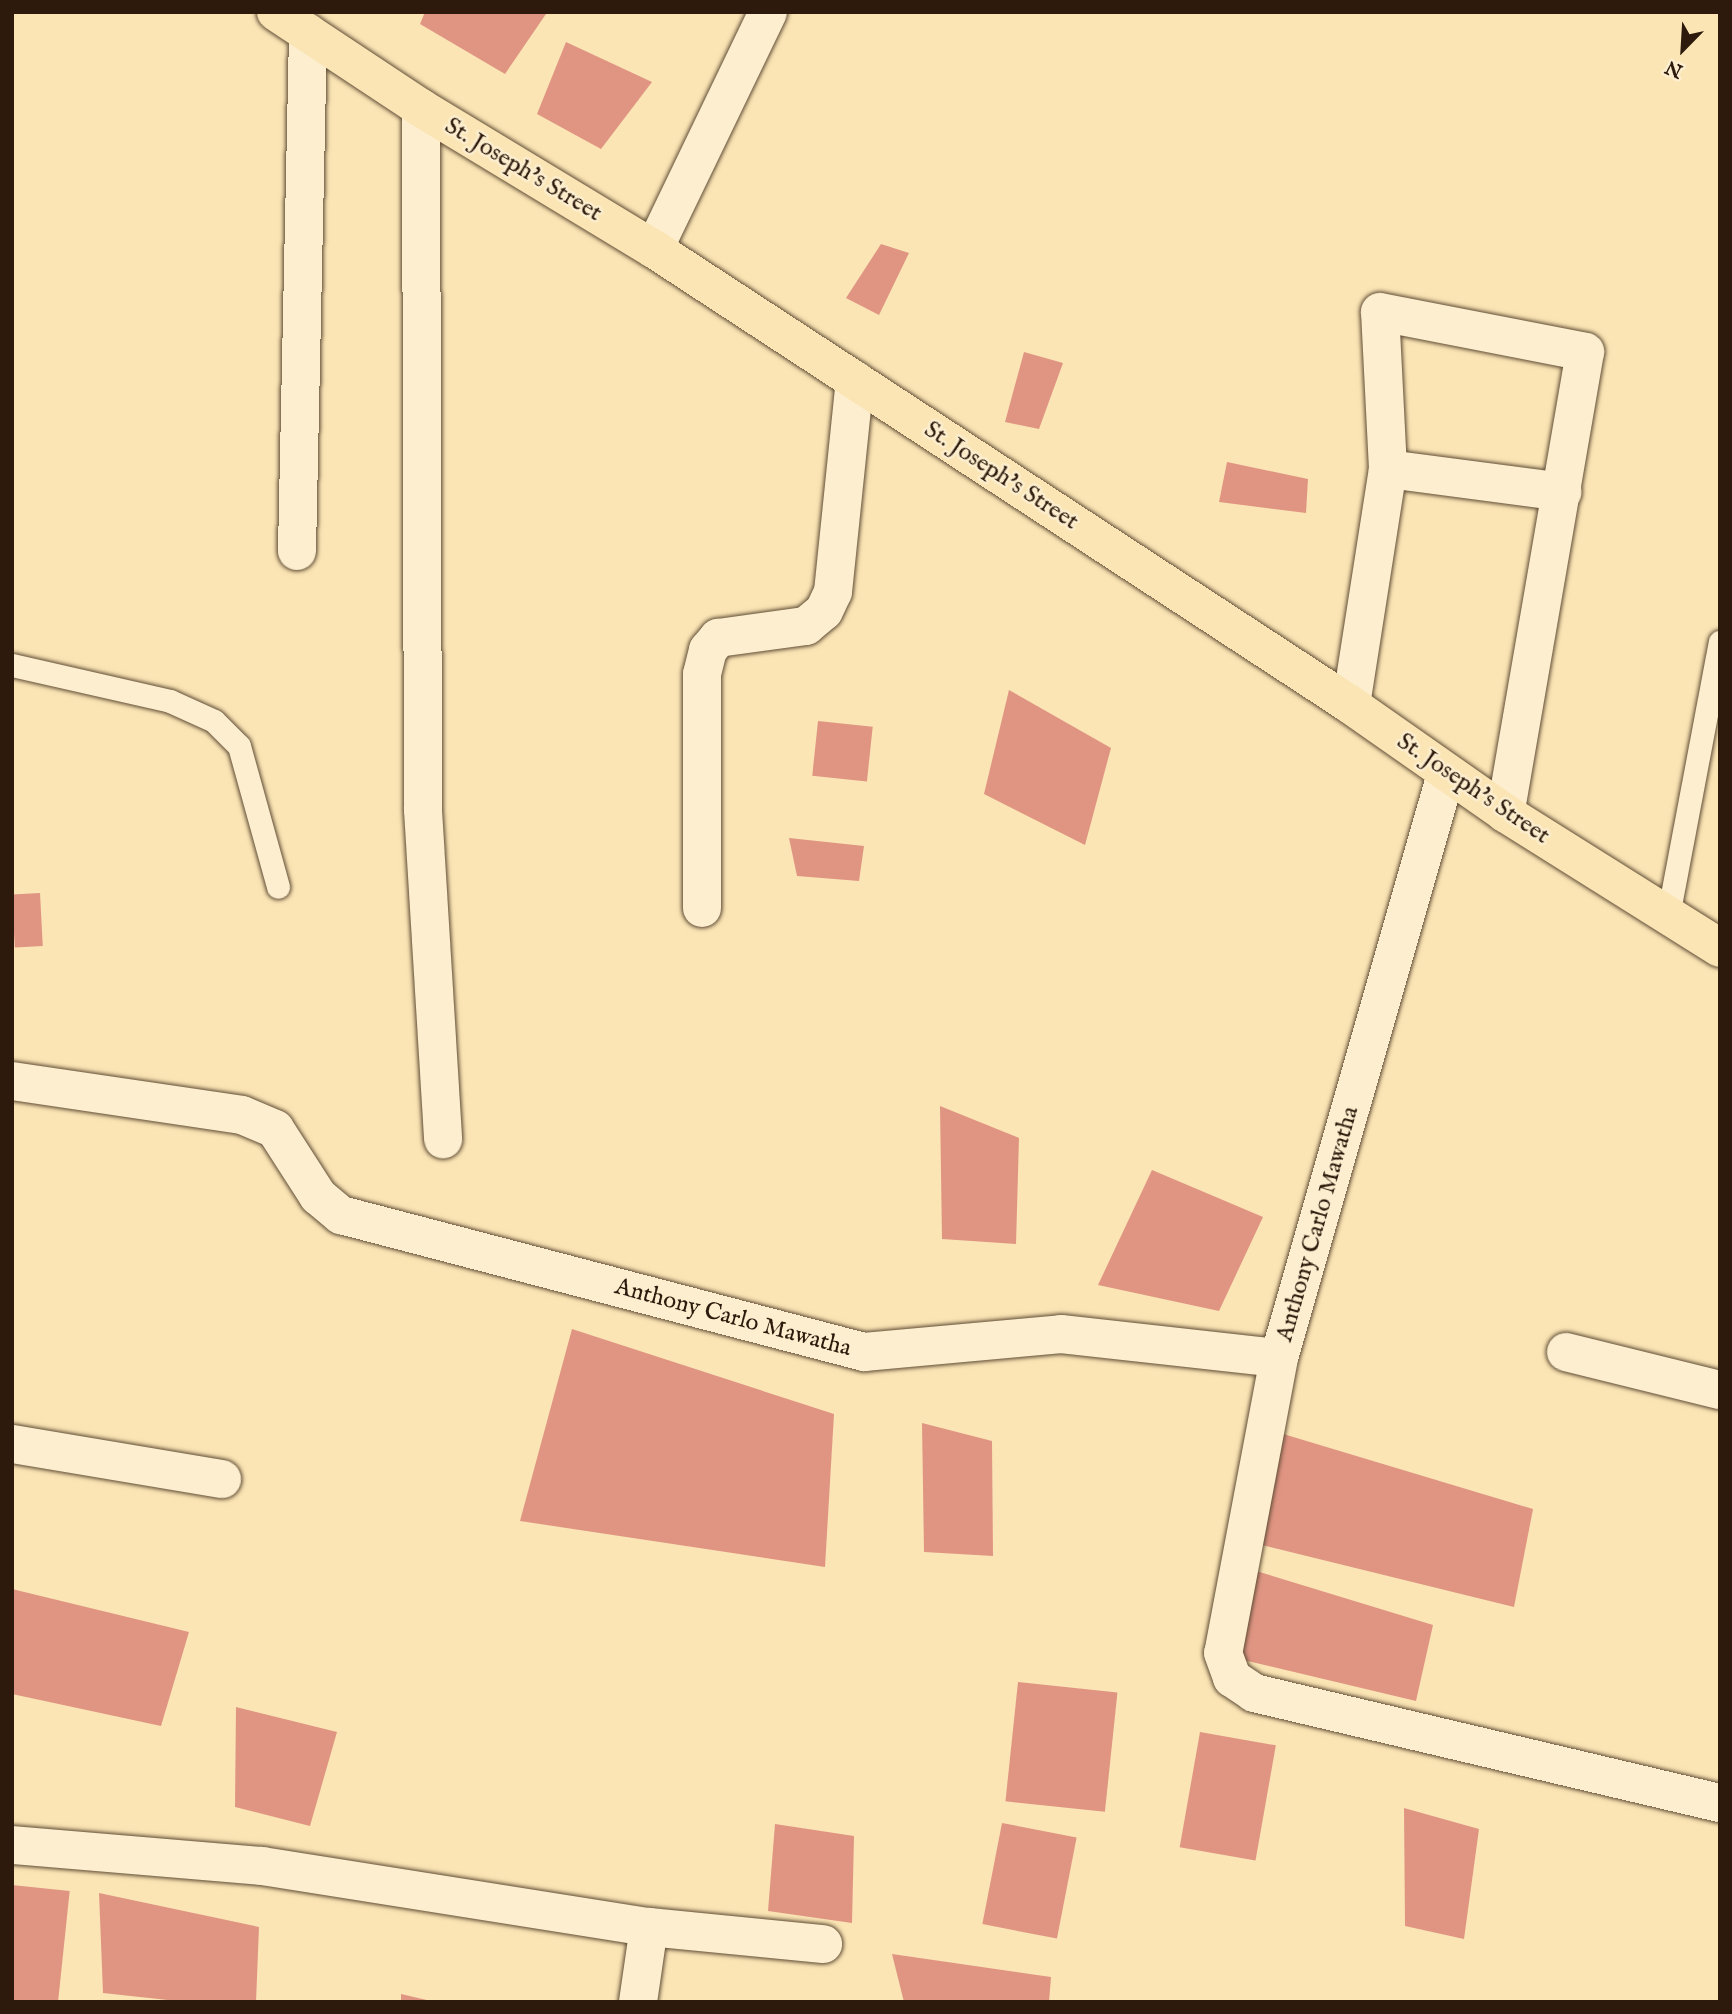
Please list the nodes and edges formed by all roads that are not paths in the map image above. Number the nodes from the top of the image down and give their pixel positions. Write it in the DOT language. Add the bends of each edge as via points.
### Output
graph roads {
  1 [pos="276,12"];
  2 [pos="768,12"];
  3 [pos="308,33"];
  4 [pos="421,108"];
  5 [pos="654,249"];
  6 [pos="855,380"];
  7 [pos="1388,469"];
  8 [pos="1562,492"];
  9 [pos="297,551"];
  10 [pos="1720,642"];
  11 [pos="12,664"];
  12 [pos="1351,705"];
  13 [pos="1446,774"];
  14 [pos="1505,813"];
  15 [pos="278,887"];
  16 [pos="702,908"];
  17 [pos="1668,916"];
  18 [pos="1720,948"];
  19 [pos="12,1081"];
  20 [pos="443,1139"];
  21 [pos="1566,1352"];
  22 [pos="1279,1358"];
  23 [pos="1720,1390"];
  24 [pos="12,1444"];
  25 [pos="222,1479"];
  26 [pos="1720,1803"];
  27 [pos="12,1845"];
  28 [pos="649,1927"];
  29 [pos="823,1944"];
  30 [pos="638,2002"];
  1 -- 3 [label="main road, St. Joseph's Street"];
  2 -- 5 [label="street"];
  3 -- 4 [label="main road, St. Joseph's Street"];
  3 -- 9 [label="street"];
  4 -- 5 [label="main road, St. Joseph's Street"];
  4 -- 20 [label="street" via="423,810"];
  5 -- 6 [label="main road, St. Joseph's Street"];
  6 -- 12 [label="main road, St. Joseph's Street"];
  6 -- 16 [label="street" via="832,592 824,611 806,626 718,638 708,650 702,674"];
  7 -- 8 [label="street"];
  7 -- 8 [label="street" via="1380,312 1585,352"];
  7 -- 12 [label="street"];
  8 -- 14 [label="street"];
  10 -- 17 [label="lane"];
  11 -- 15 [label="lane" via="170,701 214,721 239,746"];
  12 -- 13 [label="main road, St. Joseph's Street"];
  13 -- 14 [label="main road, St. Joseph's Street"];
  13 -- 22 [label="street, Anthony Carlo Mawatha"];
  14 -- 17 [label="main road, St. Joseph's Street"];
  17 -- 18 [label="main road, St. Joseph's Street"];
  19 -- 22 [label="street, Anthony Carlo Mawatha" via="242,1115 275,1129 318,1196 341,1215 864,1352 1061,1334"];
  21 -- 23 [label="street"];
  22 -- 26 [label="street" via="1223,1653 1231,1678 1254,1693"];
  24 -- 25 [label="street"];
  27 -- 28 [label="street" via="261,1866"];
  28 -- 29 [label="street"];
  28 -- 30 [label="street"];
}
